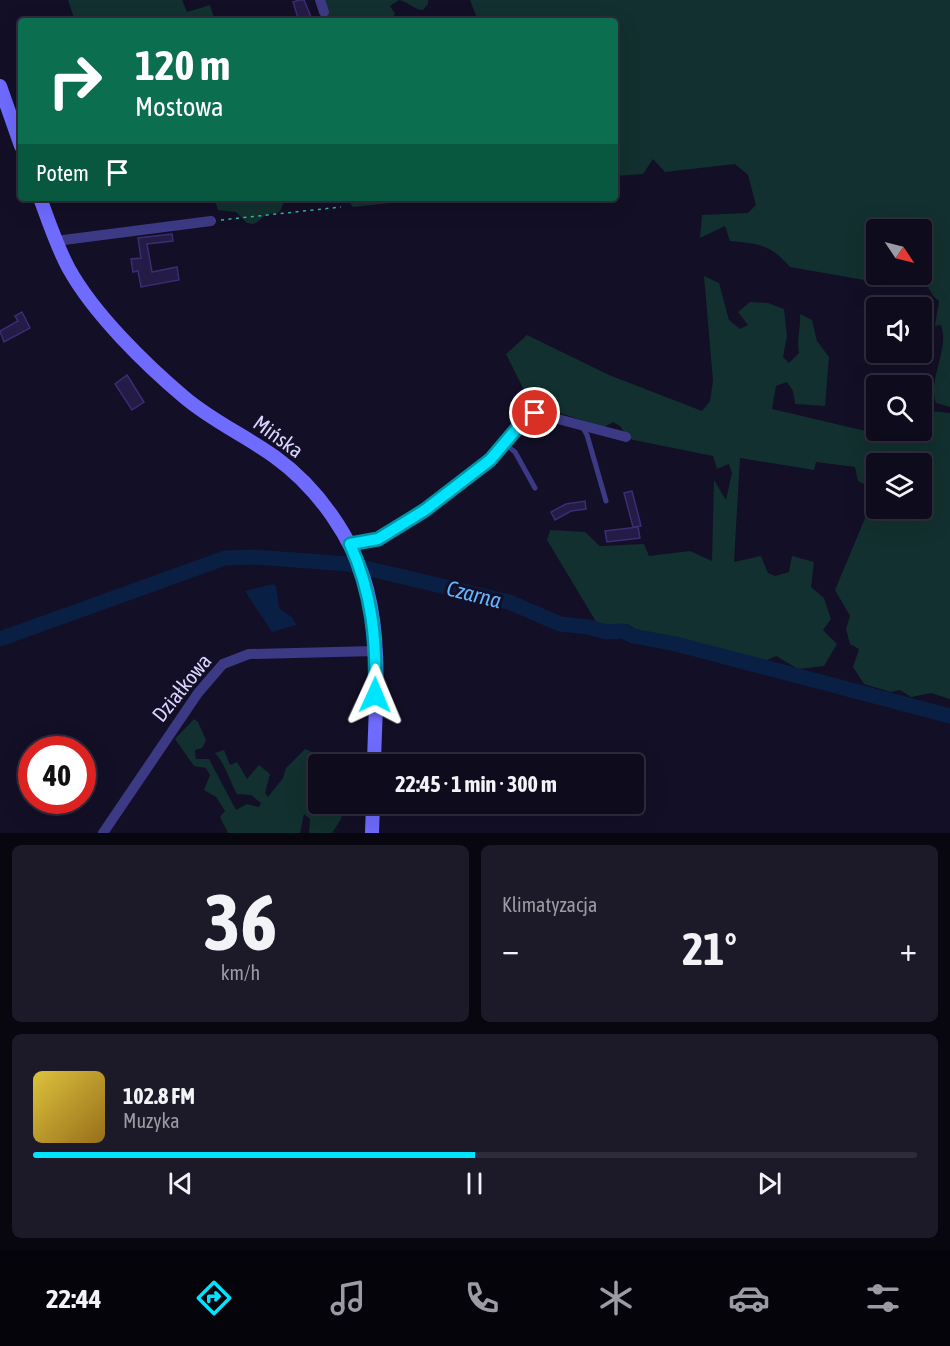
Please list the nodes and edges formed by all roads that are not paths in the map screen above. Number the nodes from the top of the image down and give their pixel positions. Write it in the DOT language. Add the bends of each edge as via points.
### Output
graph roads {
  1 [pos="320,0"];
  2 [pos="324,12"];
  3 [pos="0,86"];
  4 [pos="18,137"];
  5 [pos="41,201"];
  6 [pos="211,221"];
  7 [pos="56,242"];
  8 [pos="582,425"];
  9 [pos="626,436"];
  10 [pos="505,444"];
  11 [pos="535,488"];
  12 [pos="606,501"];
  13 [pos="353,550"];
  14 [pos="376,651"];
  15 [pos="374,754"];
  16 [pos="373,814"];
  17 [pos="103,833"];
  18 [pos="372,833"];
  1 -- 2 [label="street"];
  3 -- 4 [label="street"];
  5 -- 7 [label="street, Mińska"];
  6 -- 7 [label="street"];
  7 -- 13 [label="street, Mińska" via="94,307 184,397 290,469 326,508"];
  8 -- 9 [label="street"];
  8 -- 10 [label="street" via="535,413 525,419"];
  8 -- 12 [label="lane"];
  10 -- 11 [label="lane" via="515,452"];
  10 -- 13 [label="street" via="425,510"];
  13 -- 14 [label="street, Mińska" via="367,588"];
  14 -- 15 [label="street, Mińska"];
  14 -- 17 [label="street, Działkowa" via="249,654 223,664 198,693"];
  16 -- 18 [label="street"];
}
